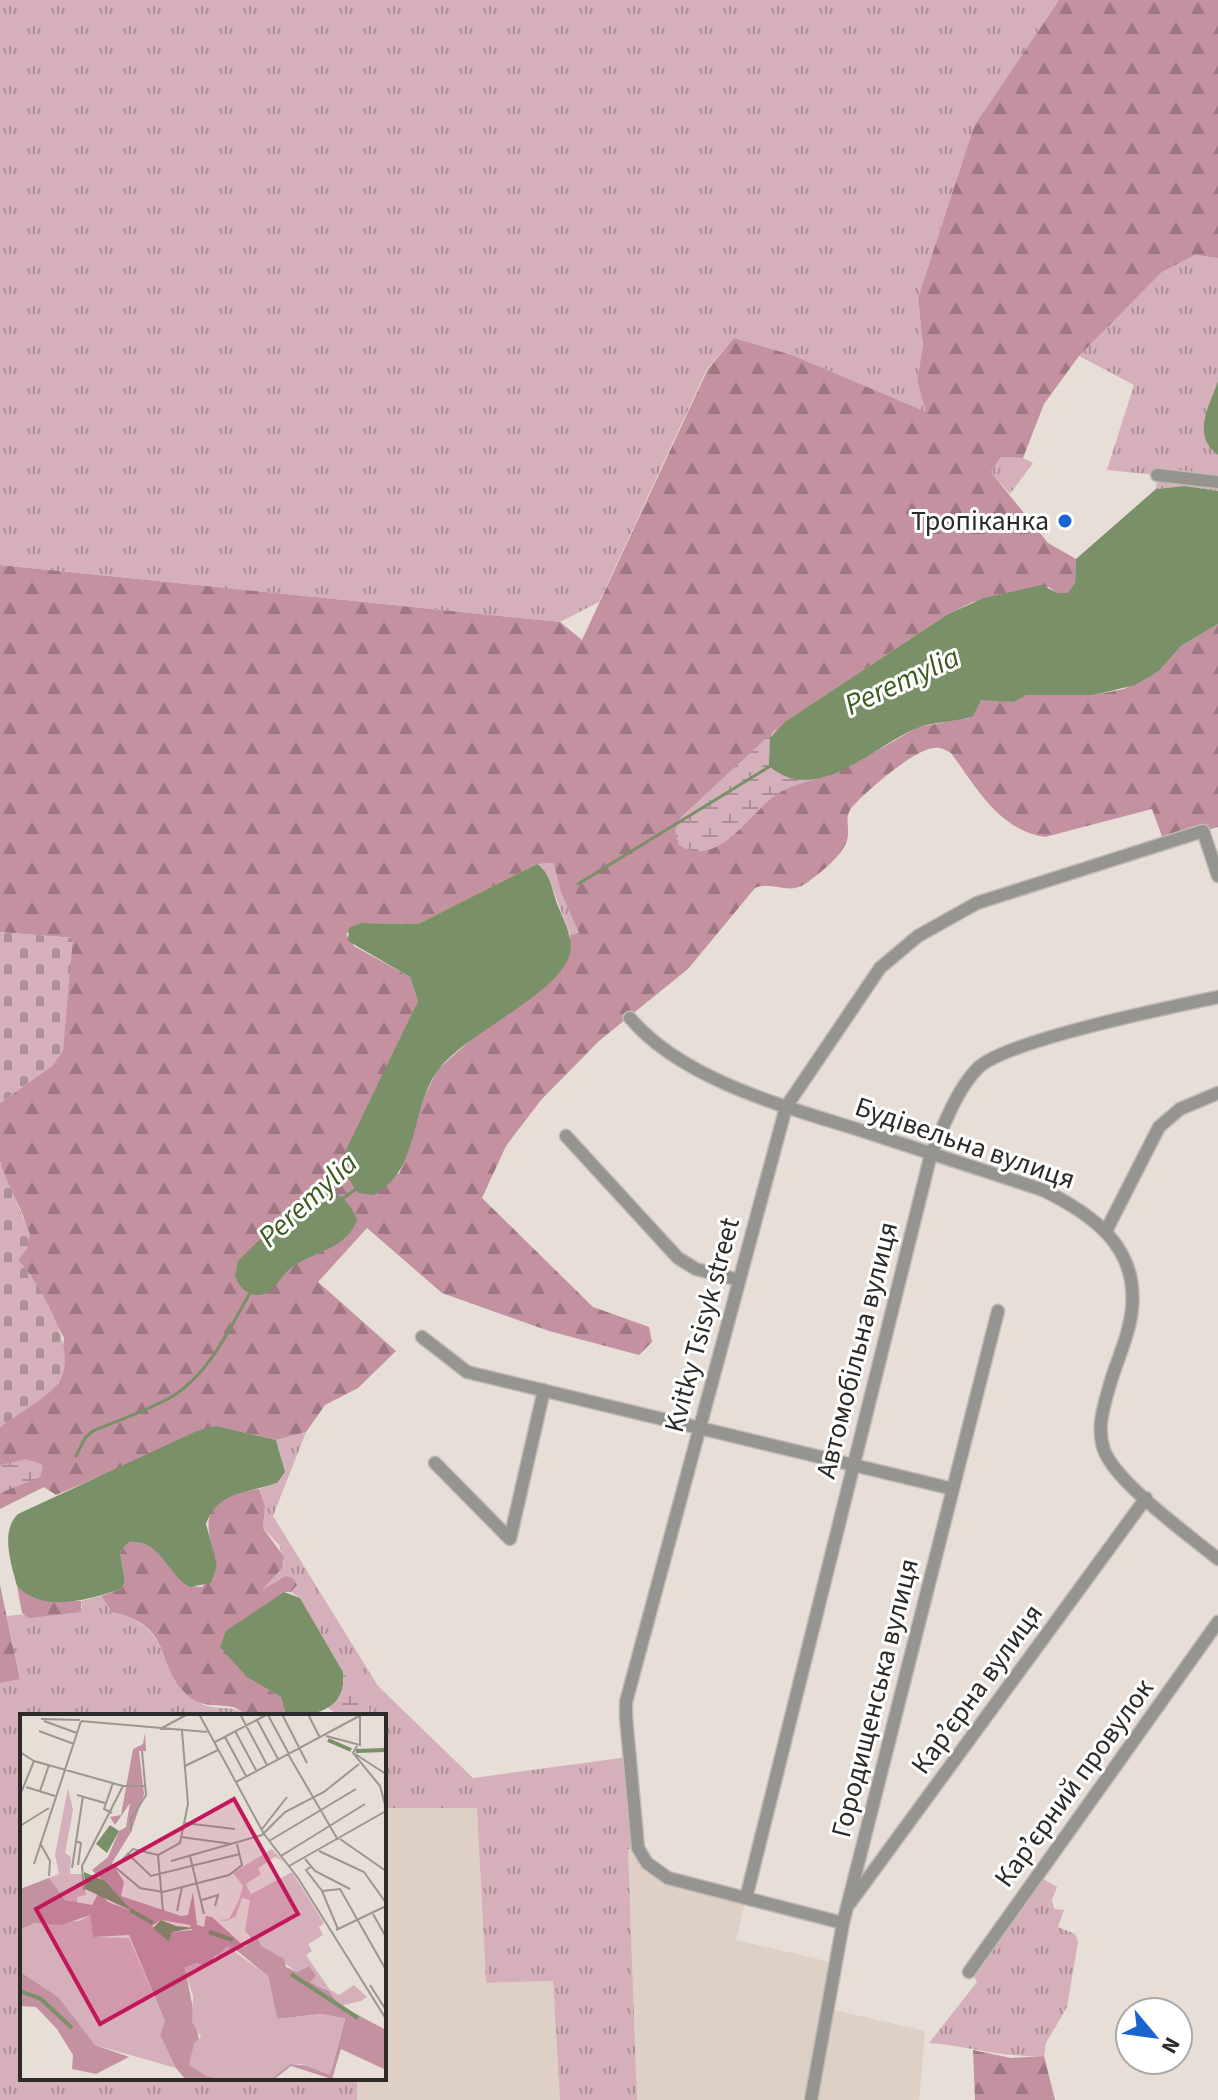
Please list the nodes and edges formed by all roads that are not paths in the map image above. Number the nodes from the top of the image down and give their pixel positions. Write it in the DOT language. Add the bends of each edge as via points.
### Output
graph roads {
  1 [pos="1157,475"];
  2 [pos="1218,482"];
  3 [pos="1218,876"];
  4 [pos="1218,997"];
  5 [pos="630,1018"];
  6 [pos="1218,1093"];
  7 [pos="786,1107"];
  8 [pos="566,1136"];
  9 [pos="931,1154"];
  10 [pos="1107,1229"];
  11 [pos="739,1280"];
  12 [pos="998,1311"];
  13 [pos="422,1337"];
  14 [pos="544,1390"];
  15 [pos="698,1427"];
  16 [pos="435,1463"];
  17 [pos="853,1464"];
  18 [pos="953,1489"];
  19 [pos="1146,1498"];
  20 [pos="1218,1559"];
  21 [pos="1218,1622"];
  22 [pos="746,1898"];
  23 [pos="846,1908"];
  24 [pos="843,1923"];
  25 [pos="969,1972"];
  26 [pos="811,2100"];
  1 -- 2 [label="street"];
  3 -- 7 [label="street, Kvitky Tsisyk street" via="1203,831 977,903 918,936 880,968"];
  4 -- 9 [label="street, Автомобільна вулиця" via="1136,1014 989,1060 966,1084"];
  5 -- 7 [label="street, Будівельна вулиця" via="681,1062"];
  6 -- 10 [label="street" via="1180,1109 1159,1127"];
  7 -- 9 [label="street, Будівельна вулиця"];
  7 -- 11 [label="street, Kvitky Tsisyk street"];
  8 -- 11 [label="street" via="678,1258 696,1269"];
  9 -- 10 [label="street, Будівельна вулиця" via="1043,1190"];
  9 -- 17 [label="street, Автомобільна вулиця"];
  10 -- 19 [label="street, Будівельна вулиця" via="1125,1266 1132,1310 1101,1416 1101,1440 1109,1461"];
  11 -- 15 [label="street, Kvitky Tsisyk street"];
  12 -- 18 [label="street, Городищенська вулиця"];
  13 -- 14 [label="street" via="467,1372"];
  14 -- 15 [label="street"];
  14 -- 16 [label="street" via="510,1539"];
  15 -- 17 [label="street"];
  15 -- 22 [label="street, Kvitky Tsisyk street" via="626,1702 628,1757 638,1848 647,1863 668,1878"];
  17 -- 18 [label="street"];
  17 -- 22 [label="street, Автомобільна вулиця"];
  18 -- 23 [label="street, Городищенська вулиця"];
  19 -- 20 [label="street, Будівельна вулиця"];
  19 -- 23 [label="street, Карʼєрна вулиця"];
  21 -- 25 [label="street, Карʼєрний провулок"];
  22 -- 24 [label="street, Kvitky Tsisyk street"];
  23 -- 24 [label="street, Городищенська вулиця"];
  24 -- 26 [label="street, Городищенська вулиця"];
}
